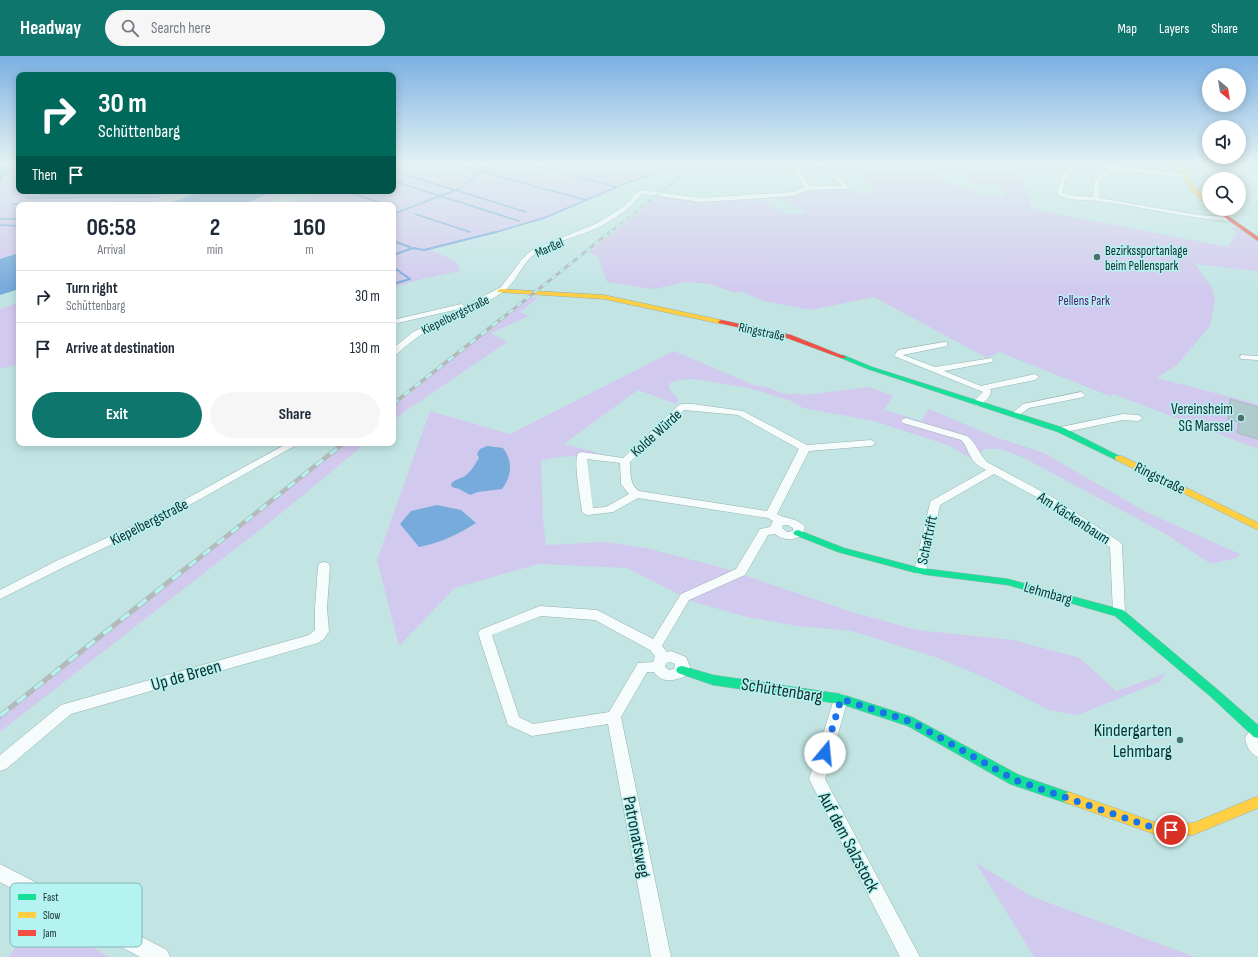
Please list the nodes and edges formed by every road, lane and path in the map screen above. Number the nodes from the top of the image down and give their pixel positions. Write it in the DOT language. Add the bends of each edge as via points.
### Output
graph roads {
  1 [pos="628,205"];
  2 [pos="1131,205"];
  3 [pos="1224,216"];
  4 [pos="1228,219"];
  5 [pos="1258,239"];
  6 [pos="516,273"];
  7 [pos="500,291"];
  8 [pos="474,304"];
  9 [pos="396,321"];
  10 [pos="944,344"];
  11 [pos="396,350"];
  12 [pos="1244,357"];
  13 [pos="1258,358"];
  14 [pos="989,360"];
  15 [pos="935,370"];
  16 [pos="1035,377"];
  17 [pos="982,388"];
  18 [pos="1081,395"];
  19 [pos="977,403"];
  20 [pos="1015,415"];
  21 [pos="1138,418"];
  22 [pos="906,421"];
  23 [pos="1061,430"];
  24 [pos="871,443"];
  25 [pos="290,446"];
  26 [pos="805,448"];
  27 [pos="625,461"];
  28 [pos="993,470"];
  29 [pos="636,494"];
  30 [pos="771,515"];
  31 [pos="779,526"];
  32 [pos="1258,527"];
  33 [pos="798,533"];
  34 [pos="324,566"];
  35 [pos="920,571"];
  36 [pos="0,595"];
  37 [pos="1119,613"];
  38 [pos="659,657"];
  39 [pos="682,670"];
  40 [pos="841,699"];
  41 [pos="614,717"];
  42 [pos="1258,734"];
  43 [pos="1258,750"];
  44 [pos="0,764"];
  45 [pos="1258,802"];
  46 [pos="0,873"];
  47 [pos="19,883"];
  48 [pos="141,947"];
  49 [pos="160,957"];
  50 [pos="661,957"];
  51 [pos="910,957"];
  1 -- 6 [label="street, Marßel" via="607,221 536,250"];
  2 -- 4 [label="street" via="1199,217"];
  3 -- 4 [label="street"];
  4 -- 5 [label="street"];
  6 -- 7 [label="street, Kiepelbergstraße"];
  7 -- 8 [label="street, Kiepelbergstraße"];
  7 -- 19 [label="street, Ringstraße" via="604,297 789,336 870,368"];
  8 -- 9 [label="street"];
  8 -- 11 [label="street, Kiepelbergstraße" via="419,331"];
  10 -- 15 [label="street" via="901,352 898,356"];
  12 -- 13 [label="street"];
  14 -- 15 [label="street"];
  15 -- 17 [label="street"];
  16 -- 17 [label="street"];
  17 -- 19 [label="street" via="987,394"];
  18 -- 20 [label="street" via="1026,406"];
  19 -- 20 [label="street, Ringstraße"];
  20 -- 23 [label="street, Ringstraße"];
  21 -- 23 [label="street, Ringstraße" via="1123,417"];
  22 -- 28 [label="street" via="964,438 972,446 976,457"];
  23 -- 32 [label="street, Ringstraße"];
  24 -- 26 [label="street"];
  25 -- 36 [label="street, Kiepelbergstraße" via="159,518"];
  26 -- 27 [label="street, Kolde Würde" via="740,413 693,407 682,408"];
  26 -- 30 [label="street"];
  27 -- 29 [label="street, Kolde Würde" via="626,485"];
  27 -- 29 [label="street" via="582,455 588,512 609,510"];
  28 -- 35 [label="street, Schaftrift" via="935,503"];
  28 -- 37 [label="street, Am Käckenbaum" via="1048,499 1116,545"];
  29 -- 30 [label="street"];
  30 -- 31 [label="street"];
  31 -- 33 [label="street" via="791,522 799,527"];
  31 -- 38 [label="street" via="764,532 759,538 741,572 685,597"];
  33 -- 35 [label="street, Lehmbarg" via="841,550"];
  34 -- 44 [label="street, Up de Breen" via="321,608 323,626 319,635 313,639 66,709"];
  35 -- 37 [label="street, Lehmbarg" via="1008,582"];
  37 -- 42 [label="street, Lehmbarg" via="1214,692"];
  38 -- 39 [label="street" via="662,673 671,676"];
  38 -- 41 [label="street" via="643,667"];
  38 -- 41 [label="street" via="597,615 540,611 485,632 512,721 532,730"];
  39 -- 40 [label="street, Schüttenbarg" via="713,680"];
  40 -- 45 [label="street, Schüttenbarg" via="912,722 1015,780 1160,830 1193,830"];
  40 -- 51 [label="street, Auf dem Salzstock" via="817,779"];
  41 -- 50 [label="street, Patronatsweg"];
  42 -- 43 [label="street, Lehmbarg" via="1252,741"];
  46 -- 47 [label="street"];
  48 -- 49 [label="street"];
}
